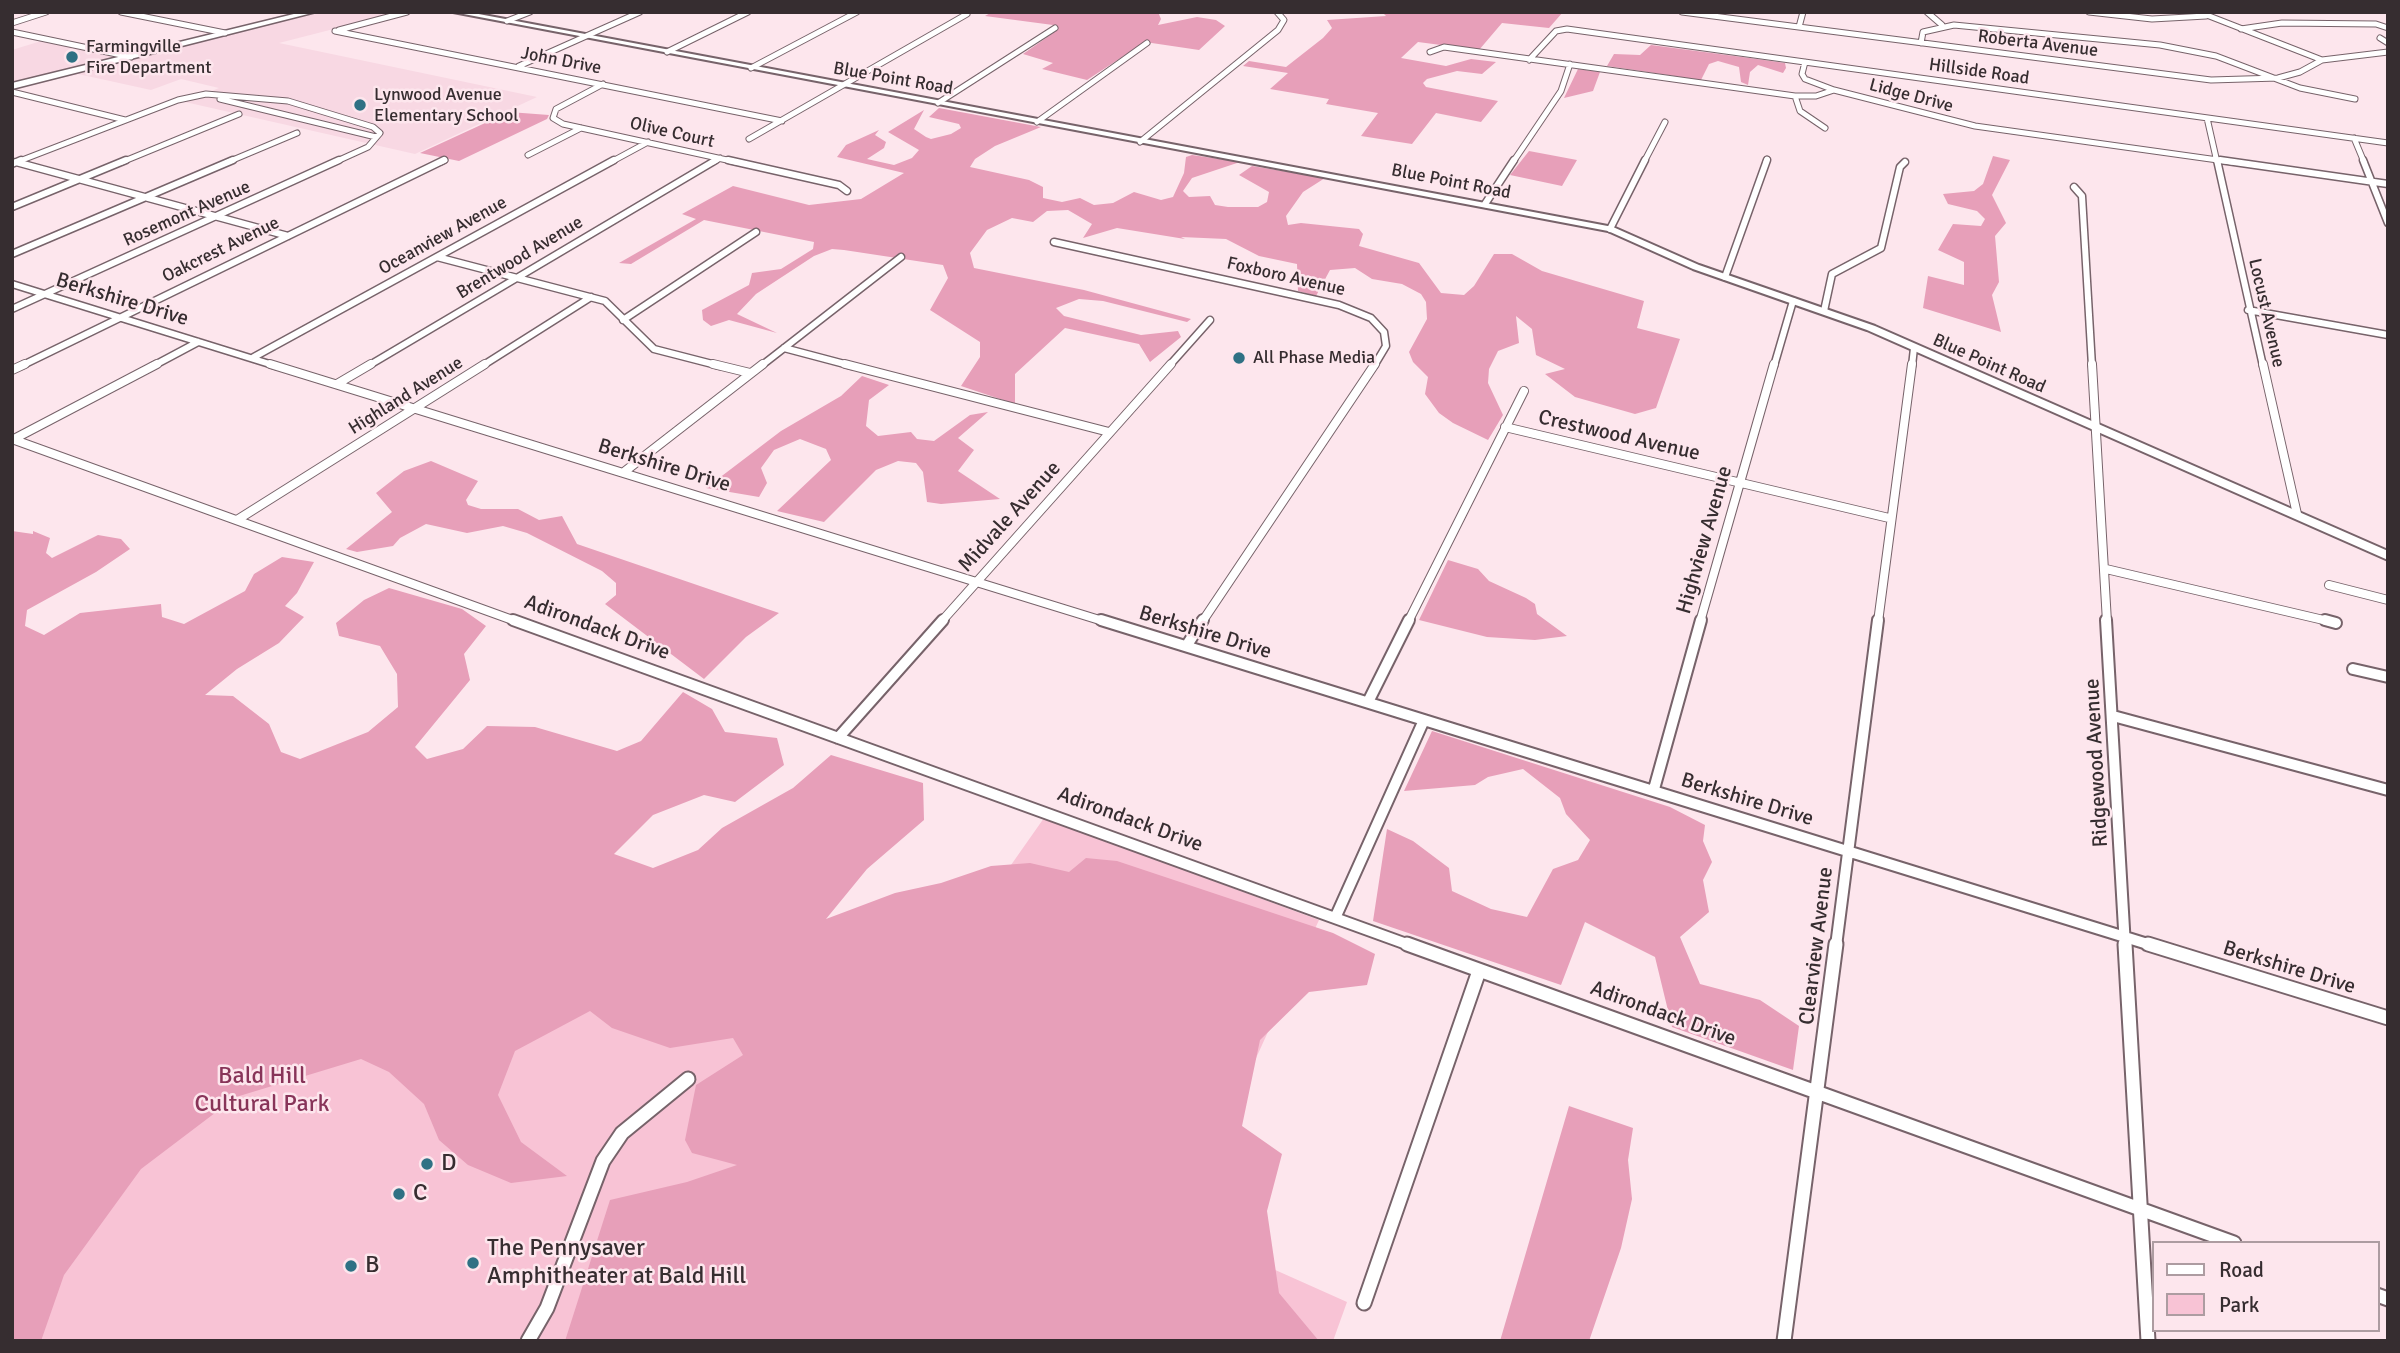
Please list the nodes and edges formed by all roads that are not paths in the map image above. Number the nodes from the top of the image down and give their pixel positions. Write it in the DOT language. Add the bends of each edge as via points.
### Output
graph roads {
  1 [pos="47,12"];
  2 [pos="121,12"];
  3 [pos="311,12"];
  4 [pos="407,12"];
  5 [pos="456,12"];
  6 [pos="530,12"];
  7 [pos="640,12"];
  8 [pos="748,12"];
  9 [pos="857,12"];
  10 [pos="1277,12"];
  11 [pos="1682,12"];
  12 [pos="1803,12"];
  13 [pos="1927,12"];
  14 [pos="2089,12"];
  15 [pos="2199,12"];
  16 [pos="1697,13"];
  17 [pos="967,14"];
  18 [pos="2206,16"];
  19 [pos="508,22"];
  20 [pos="12,23"];
  21 [pos="1942,25"];
  22 [pos="1055,27"];
  23 [pos="1798,27"];
  24 [pos="2388,27"];
  25 [pos="2241,29"];
  26 [pos="12,32"];
  27 [pos="225,33"];
  28 [pos="584,37"];
  29 [pos="2379,38"];
  30 [pos="1147,43"];
  31 [pos="1921,43"];
  32 [pos="2388,43"];
  33 [pos="667,52"];
  34 [pos="1430,52"];
  35 [pos="2388,52"];
  36 [pos="131,57"];
  37 [pos="1529,60"];
  38 [pos="2322,60"];
  39 [pos="1805,62"];
  40 [pos="1570,64"];
  41 [pos="519,67"];
  42 [pos="751,68"];
  43 [pos="2278,78"];
  44 [pos="603,84"];
  45 [pos="842,86"];
  46 [pos="12,90"];
  47 [pos="1834,90"];
  48 [pos="194,95"];
  49 [pos="1795,96"];
  50 [pos="2355,99"];
  51 [pos="938,103"];
  52 [pos="239,114"];
  53 [pos="2207,118"];
  54 [pos="125,120"];
  55 [pos="782,121"];
  56 [pos="1037,122"];
  57 [pos="1665,122"];
  58 [pos="581,128"];
  59 [pos="1825,128"];
  60 [pos="297,133"];
  61 [pos="2354,138"];
  62 [pos="749,139"];
  63 [pos="374,141"];
  64 [pos="648,142"];
  65 [pos="1140,142"];
  66 [pos="2388,143"];
  67 [pos="528,155"];
  68 [pos="720,158"];
  69 [pos="1767,159"];
  70 [pos="2215,159"];
  71 [pos="445,160"];
  72 [pos="1905,162"];
  73 [pos="14,163"];
  74 [pos="79,180"];
  75 [pos="2371,181"];
  76 [pos="2388,184"];
  77 [pos="2074,187"];
  78 [pos="847,191"];
  79 [pos="147,197"];
  80 [pos="1485,204"];
  81 [pos="12,207"];
  82 [pos="216,217"];
  83 [pos="2388,223"];
  84 [pos="1610,229"];
  85 [pos="755,232"];
  86 [pos="288,236"];
  87 [pos="1054,242"];
  88 [pos="12,254"];
  89 [pos="437,257"];
  90 [pos="901,257"];
  91 [pos="1725,277"];
  92 [pos="518,278"];
  93 [pos="12,284"];
  94 [pos="45,294"];
  95 [pos="591,297"];
  96 [pos="1793,301"];
  97 [pos="12,309"];
  98 [pos="2248,310"];
  99 [pos="1824,311"];
  100 [pos="121,317"];
  101 [pos="623,320"];
  102 [pos="1210,320"];
  103 [pos="2388,335"];
  104 [pos="198,342"];
  105 [pos="784,348"];
  106 [pos="1914,348"];
  107 [pos="254,357"];
  108 [pos="12,370"];
  109 [pos="750,373"];
  110 [pos="337,384"];
  111 [pos="1524,391"];
  112 [pos="416,408"];
  113 [pos="1505,427"];
  114 [pos="2095,427"];
  115 [pos="1109,432"];
  116 [pos="13,439"];
  117 [pos="624,472"];
  118 [pos="1739,482"];
  119 [pos="2297,514"];
  120 [pos="1889,518"];
  121 [pos="237,520"];
  122 [pos="2388,556"];
  123 [pos="2106,569"];
  124 [pos="976,582"];
  125 [pos="2329,585"];
  126 [pos="2388,600"];
  127 [pos="2336,623"];
  128 [pos="1187,645"];
  129 [pos="2353,668"];
  130 [pos="2388,677"];
  131 [pos="1368,702"];
  132 [pos="2113,716"];
  133 [pos="1423,720"];
  134 [pos="838,738"];
  135 [pos="1654,789"];
  136 [pos="2388,790"];
  137 [pos="1849,849"];
  138 [pos="1336,916"];
  139 [pos="2126,936"];
  140 [pos="1479,971"];
  141 [pos="2388,1018"];
  142 [pos="688,1079"];
  143 [pos="1817,1091"];
  144 [pos="2141,1209"];
  145 [pos="2229,1241"];
  146 [pos="1364,1303"];
  147 [pos="528,1341"];
  148 [pos="1784,1341"];
  149 [pos="2148,1341"];
  1 -- 20 [label="street"];
  2 -- 27 [label="street"];
  3 -- 27 [label="main road"];
  4 -- 41 [label="street, John Drive" via="335,31"];
  5 -- 19 [label="street, Blue Point Road"];
  6 -- 19 [label="street"];
  7 -- 28 [label="street"];
  8 -- 33 [label="street"];
  9 -- 42 [label="street"];
  10 -- 65 [label="street" via="1283,16 1283,25"];
  11 -- 16 [label="street, Roberta Avenue"];
  12 -- 23 [label="street"];
  13 -- 21 [label="street"];
  14 -- 18 [label="street" via="2165,19"];
  15 -- 18 [label="street"];
  16 -- 23 [label="street, Roberta Avenue"];
  17 -- 45 [label="street"];
  18 -- 25 [label="street"];
  19 -- 28 [label="street, Blue Point Road"];
  21 -- 31 [label="street" via="1923,32"];
  21 -- 43 [label="street" via="2031,30 2179,48"];
  22 -- 51 [label="street"];
  23 -- 31 [label="street, Roberta Avenue"];
  24 -- 25 [label="street" via="2282,23"];
  25 -- 38 [label="street"];
  26 -- 36 [label="street"];
  27 -- 36 [label="main road"];
  28 -- 33 [label="street, Blue Point Road"];
  28 -- 41 [label="street"];
  29 -- 32 [label="street"];
  30 -- 56 [label="street"];
  31 -- 43 [label="street, Roberta Avenue" via="2211,80"];
  33 -- 42 [label="street, Blue Point Road"];
  34 -- 37 [label="street, Lidge Drive" via="1444,47"];
  35 -- 38 [label="street, Roberta Avenue"];
  36 -- 46 [label="main road"];
  37 -- 39 [label="street, Hillside Road" via="1556,31 1567,29"];
  37 -- 40 [label="street, Lidge Drive"];
  38 -- 43 [label="street, Roberta Avenue"];
  39 -- 47 [label="street" via="1805,79"];
  39 -- 53 [label="street, Hillside Road"];
  40 -- 49 [label="street, Lidge Drive"];
  40 -- 80 [label="street" via="1561,92"];
  41 -- 44 [label="street, John Drive"];
  42 -- 45 [label="street, Blue Point Road"];
  43 -- 50 [label="street" via="2318,93"];
  44 -- 55 [label="street, John Drive"];
  44 -- 58 [label="street, Olive Court" via="552,114 556,121"];
  45 -- 51 [label="street, Blue Point Road"];
  45 -- 55 [label="street"];
  46 -- 54 [label="street"];
  47 -- 49 [label="street, Lidge Drive"];
  47 -- 70 [label="street, Lidge Drive" via="1963,124"];
  48 -- 54 [label="street"];
  48 -- 63 [label="street" via="269,109"];
  48 -- 63 [label="street" via="288,101 373,127 380,133"];
  49 -- 59 [label="street" via="1800,111"];
  51 -- 56 [label="street, Blue Point Road"];
  52 -- 74 [label="street"];
  53 -- 61 [label="street, Hillside Road"];
  53 -- 70 [label="street, Locust Avenue"];
  54 -- 73 [label="street"];
  55 -- 62 [label="street"];
  56 -- 65 [label="street, Blue Point Road"];
  57 -- 84 [label="street"];
  58 -- 64 [label="street, Olive Court"];
  58 -- 67 [label="street"];
  60 -- 79 [label="street"];
  61 -- 66 [label="street, Hillside Road"];
  61 -- 75 [label="street"];
  63 -- 82 [label="street, Rosemont Avenue"];
  64 -- 68 [label="street, Olive Court"];
  64 -- 89 [label="street, Oceanview Avenue"];
  65 -- 80 [label="street, Blue Point Road"];
  68 -- 78 [label="street, Olive Court" via="839,185"];
  68 -- 92 [label="street, Brentwood Avenue"];
  69 -- 91 [label="street"];
  70 -- 75 [label="street, Lidge Drive"];
  70 -- 98 [label="street, Locust Avenue"];
  71 -- 86 [label="street, Oakcrest Avenue"];
  72 -- 99 [label="street" via="1881,248 1832,274"];
  73 -- 74 [label="street"];
  74 -- 79 [label="street"];
  74 -- 81 [label="street"];
  75 -- 76 [label="street, Lidge Drive"];
  75 -- 83 [label="street"];
  77 -- 114 [label="street, Ridgewood Avenue" via="2082,196"];
  79 -- 82 [label="street"];
  79 -- 88 [label="street"];
  80 -- 84 [label="street, Blue Point Road"];
  82 -- 86 [label="street"];
  82 -- 94 [label="street, Rosemont Avenue"];
  84 -- 91 [label="street, Blue Point Road"];
  85 -- 101 [label="street"];
  86 -- 100 [label="street, Oakcrest Avenue"];
  87 -- 128 [label="street, Foxboro Avenue" via="1339,304 1371,318 1387,340"];
  89 -- 92 [label="street"];
  89 -- 107 [label="street, Oceanview Avenue"];
  90 -- 105 [label="street"];
  91 -- 96 [label="street, Blue Point Road"];
  92 -- 95 [label="street"];
  92 -- 110 [label="street, Brentwood Avenue"];
  93 -- 94 [label="street, Berkshire Drive"];
  94 -- 97 [label="street, Rosemont Avenue"];
  94 -- 100 [label="street, Berkshire Drive"];
  95 -- 101 [label="street" via="605,301"];
  95 -- 112 [label="street, Highland Avenue"];
  96 -- 99 [label="street, Blue Point Road"];
  96 -- 118 [label="street, Highview Avenue"];
  98 -- 103 [label="street"];
  98 -- 119 [label="street, Locust Avenue"];
  99 -- 106 [label="street, Blue Point Road"];
  100 -- 104 [label="street, Berkshire Drive"];
  100 -- 108 [label="street, Oakcrest Avenue"];
  101 -- 109 [label="street" via="654,349"];
  102 -- 115 [label="street, Midvale Avenue"];
  104 -- 107 [label="street, Berkshire Drive"];
  104 -- 116 [label="street"];
  105 -- 109 [label="street"];
  105 -- 115 [label="street"];
  106 -- 114 [label="street, Blue Point Road"];
  106 -- 120 [label="street, Clearview Avenue"];
  107 -- 110 [label="street, Berkshire Drive"];
  109 -- 117 [label="street"];
  110 -- 112 [label="street, Berkshire Drive"];
  111 -- 113 [label="street"];
  112 -- 117 [label="street, Berkshire Drive"];
  112 -- 121 [label="street, Highland Avenue"];
  113 -- 118 [label="street, Crestwood Avenue"];
  113 -- 131 [label="street"];
  114 -- 119 [label="street, Blue Point Road"];
  114 -- 123 [label="street, Ridgewood Avenue"];
  115 -- 124 [label="street, Midvale Avenue"];
  116 -- 121 [label="street, Adirondack Drive"];
  117 -- 124 [label="street, Berkshire Drive"];
  118 -- 120 [label="street, Crestwood Avenue"];
  118 -- 135 [label="street, Highview Avenue"];
  119 -- 122 [label="street, Blue Point Road"];
  120 -- 137 [label="street, Clearview Avenue"];
  121 -- 134 [label="street, Adirondack Drive"];
  123 -- 127 [label="street"];
  123 -- 132 [label="street, Ridgewood Avenue"];
  124 -- 128 [label="street, Berkshire Drive"];
  124 -- 134 [label="street, Midvale Avenue"];
  125 -- 126 [label="street"];
  128 -- 131 [label="street, Berkshire Drive"];
  129 -- 130 [label="street"];
  131 -- 133 [label="street, Berkshire Drive"];
  132 -- 136 [label="street"];
  132 -- 139 [label="street, Ridgewood Avenue"];
  133 -- 135 [label="street, Berkshire Drive"];
  133 -- 138 [label="street"];
  134 -- 138 [label="street, Adirondack Drive"];
  135 -- 137 [label="street, Berkshire Drive"];
  137 -- 139 [label="street, Berkshire Drive"];
  137 -- 143 [label="street, Clearview Avenue"];
  138 -- 140 [label="street, Adirondack Drive"];
  139 -- 141 [label="street, Berkshire Drive"];
  139 -- 144 [label="street, Ridgewood Avenue"];
  140 -- 143 [label="street, Adirondack Drive"];
  140 -- 146 [label="street"];
  142 -- 147 [label="street" via="622,1133 603,1161 547,1308"];
  143 -- 144 [label="street, Adirondack Drive"];
  143 -- 148 [label="street, Clearview Avenue"];
  144 -- 145 [label="street, Adirondack Drive"];
  144 -- 149 [label="street, Ridgewood Avenue"];
}
